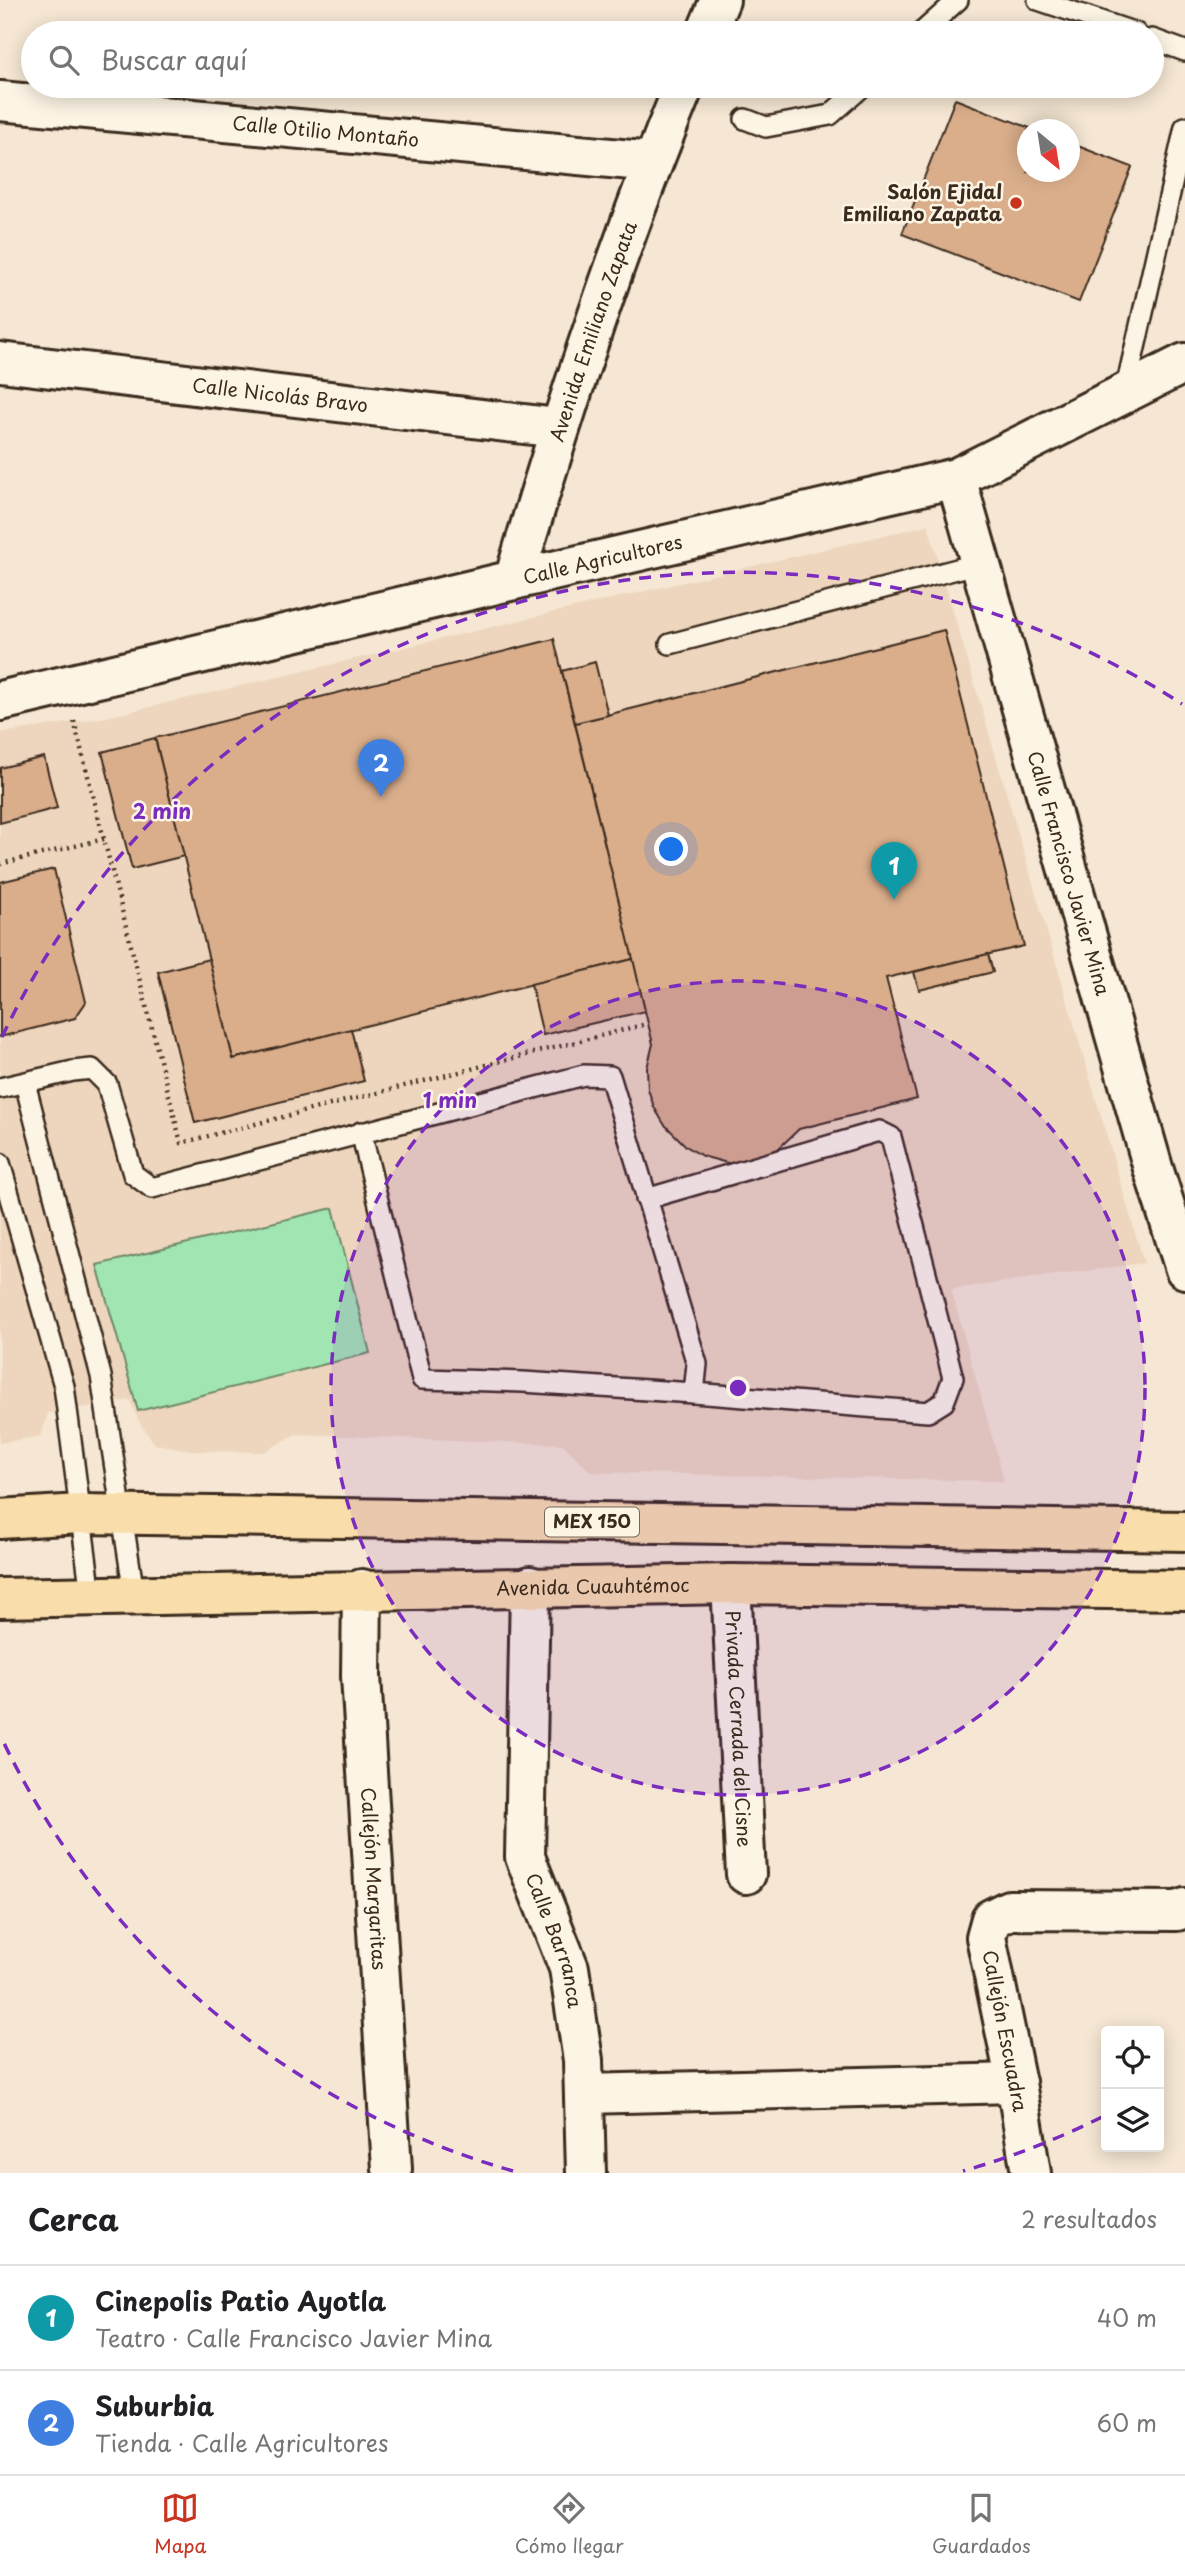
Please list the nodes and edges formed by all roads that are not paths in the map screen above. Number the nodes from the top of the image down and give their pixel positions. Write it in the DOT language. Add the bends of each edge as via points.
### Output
graph roads {
  1 [pos="720,0"];
  2 [pos="958,0"];
  3 [pos="1038,0"];
  4 [pos="711,21"];
  5 [pos="934,21"];
  6 [pos="1100,21"];
  7 [pos="1164,43"];
  8 [pos="1185,51"];
  9 [pos="679,98"];
  10 [pos="850,98"];
  11 [pos="0,101"];
  12 [pos="745,119"];
  13 [pos="1185,127"];
  14 [pos="653,162"];
  15 [pos="0,362"];
  16 [pos="1185,363"];
  17 [pos="1125,393"];
  18 [pos="558,428"];
  19 [pos="956,478"];
  20 [pos="980,563"];
  21 [pos="514,580"];
  22 [pos="670,644"];
  23 [pos="0,701"];
  24 [pos="25,1083"];
  25 [pos="0,1088"];
  26 [pos="361,1132"];
  27 [pos="0,1163"];
  28 [pos="1169,1168"];
  29 [pos="646,1199"];
  30 [pos="1185,1269"];
  31 [pos="694,1392"];
  32 [pos="80,1514"];
  33 [pos="122,1515"];
  34 [pos="0,1519"];
  35 [pos="1185,1531"];
  36 [pos="731,1584"];
  37 [pos="530,1586"];
  38 [pos="362,1589"];
  39 [pos="134,1594"];
  40 [pos="1185,1594"];
  41 [pos="91,1595"];
  42 [pos="0,1598"];
  43 [pos="746,1874"];
  44 [pos="1185,1908"];
  45 [pos="1016,2083"];
  46 [pos="584,2094"];
  47 [pos="391,2169"];
  48 [pos="586,2173"];
  49 [pos="1031,2173"];
  1 -- 4 [label="street"];
  2 -- 5 [label="lane"];
  3 -- 6 [label="lane"];
  7 -- 8 [label="lane"];
  9 -- 14 [label="street, Avenida Emiliano Zapata"];
  10 -- 12 [label="lane" via="830,116 766,127"];
  11 -- 14 [label="street, Calle Otilio Montaño"];
  13 -- 17 [label="lane"];
  14 -- 18 [label="street, Avenida Emiliano Zapata"];
  15 -- 18 [label="street, Calle Nicolás Bravo"];
  16 -- 17 [label="street, Calle Agricultores"];
  17 -- 19 [label="street, Calle Agricultores"];
  18 -- 21 [label="street, Avenida Emiliano Zapata"];
  19 -- 20 [label="street, Calle Francisco Javier Mina"];
  19 -- 21 [label="street, Calle Agricultores"];
  20 -- 22 [label="lane"];
  20 -- 28 [label="street, Calle Francisco Javier Mina"];
  21 -- 23 [label="street, Calle Agricultores"];
  24 -- 25 [label="lane"];
  24 -- 26 [label="lane" via="92,1069 107,1084 133,1174 152,1188"];
  24 -- 33 [label="lane" via="101,1376"];
  26 -- 29 [label="lane" via="584,1075 610,1076"];
  26 -- 31 [label="lane" via="422,1379"];
  27 -- 32 [label="lane" via="64,1386"];
  28 -- 30 [label="street, Calle Francisco Javier Mina"];
  29 -- 31 [label="lane" via="697,1364"];
  29 -- 31 [label="lane" via="879,1131 891,1137 953,1378 944,1402 928,1412"];
  32 -- 33 [label="main road, MEX 150"];
  32 -- 34 [label="main road, MEX 150"];
  32 -- 41 [label="lane"];
  33 -- 35 [label="main road, MEX 150"];
  33 -- 39 [label="lane"];
  36 -- 37 [label="main road, Avenida Cuauhtémoc"];
  36 -- 40 [label="main road, Avenida Cuauhtémoc"];
  36 -- 43 [label="street, Privada Cerrada del Cisne"];
  37 -- 38 [label="main road, Avenida Cuauhtémoc"];
  37 -- 46 [label="street, Calle Barranca" via="525,1857 569,1968"];
  38 -- 39 [label="main road, Avenida Cuauhtémoc"];
  38 -- 47 [label="street, Callejón Margaritas" via="360,1676"];
  39 -- 41 [label="main road, Avenida Cuauhtémoc"];
  41 -- 42 [label="main road, Avenida Cuauhtémoc"];
  44 -- 45 [label="street, Callejón Escuadra" via="1009,1910 991,1919 986,1937"];
  45 -- 46 [label="street"];
  45 -- 49 [label="street, Callejón Escuadra"];
  46 -- 48 [label="street, Calle Barranca"];
}
